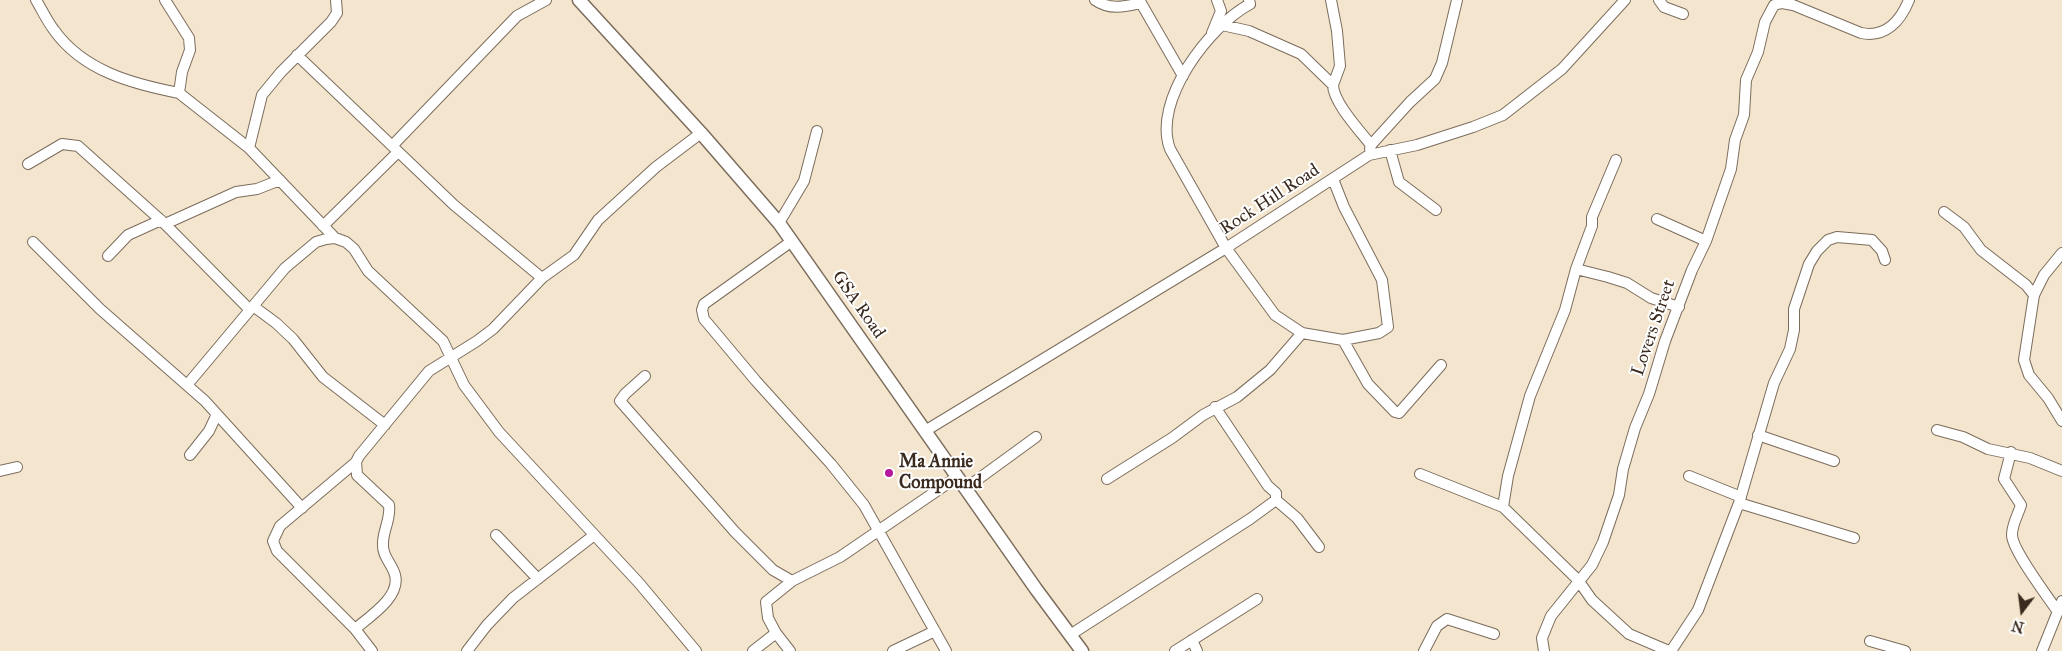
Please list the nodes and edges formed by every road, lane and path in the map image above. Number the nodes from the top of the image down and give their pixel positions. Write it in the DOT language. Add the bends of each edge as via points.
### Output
graph roads {
  1 [pos="36,0"];
  2 [pos="165,0"];
  3 [pos="336,0"];
  4 [pos="546,0"];
  5 [pos="579,0"];
  6 [pos="1095,0"];
  7 [pos="1217,0"];
  8 [pos="1331,0"];
  9 [pos="1457,0"];
  10 [pos="1625,0"];
  11 [pos="1659,0"];
  12 [pos="1909,0"];
  13 [pos="1253,1"];
  14 [pos="1140,2"];
  15 [pos="1683,14"];
  16 [pos="1222,25"];
  17 [pos="1211,36"];
  18 [pos="297,56"];
  19 [pos="1183,76"];
  20 [pos="1333,85"];
  21 [pos="179,93"];
  22 [pos="817,131"];
  23 [pos="701,132"];
  24 [pos="249,148"];
  25 [pos="395,149"];
  26 [pos="1370,150"];
  27 [pos="1390,150"];
  28 [pos="1616,160"];
  29 [pos="28,164"];
  30 [pos="1333,179"];
  31 [pos="280,180"];
  32 [pos="1436,210"];
  33 [pos="1944,212"];
  34 [pos="1657,219"];
  35 [pos="163,222"];
  36 [pos="779,223"];
  37 [pos="323,226"];
  38 [pos="335,238"];
  39 [pos="792,241"];
  40 [pos="1706,241"];
  41 [pos="33,242"];
  42 [pos="1226,248"];
  43 [pos="2062,253"];
  44 [pos="108,256"];
  45 [pos="1885,260"];
  46 [pos="1576,269"];
  47 [pos="542,278"];
  48 [pos="2034,295"];
  49 [pos="1679,306"];
  50 [pos="251,308"];
  51 [pos="1302,332"];
  52 [pos="1343,340"];
  53 [pos="452,358"];
  54 [pos="1441,365"];
  55 [pos="645,376"];
  56 [pos="187,385"];
  57 [pos="1216,407"];
  58 [pos="216,416"];
  59 [pos="2062,421"];
  60 [pos="385,425"];
  61 [pos="1937,430"];
  62 [pos="925,431"];
  63 [pos="1758,435"];
  64 [pos="1036,437"];
  65 [pos="2012,452"];
  66 [pos="190,455"];
  67 [pos="1834,461"];
  68 [pos="356,462"];
  69 [pos="17,467"];
  70 [pos="0,471"];
  71 [pos="2062,471"];
  72 [pos="1420,474"];
  73 [pos="1689,476"];
  74 [pos="957,477"];
  75 [pos="1107,479"];
  76 [pos="966,488"];
  77 [pos="1276,500"];
  78 [pos="1740,500"];
  79 [pos="1502,507"];
  80 [pos="302,508"];
  81 [pos="879,531"];
  82 [pos="496,535"];
  83 [pos="593,536"];
  84 [pos="1854,538"];
  85 [pos="1319,547"];
  86 [pos="538,578"];
  87 [pos="1578,580"];
  88 [pos="792,581"];
  89 [pos="1257,599"];
  90 [pos="2062,601"];
  91 [pos="2058,612"];
  92 [pos="355,629"];
  93 [pos="935,631"];
  94 [pos="776,633"];
  95 [pos="1494,634"];
  96 [pos="1070,635"];
  97 [pos="1192,640"];
  98 [pos="1870,641"];
  99 [pos="695,650"];
  100 [pos="372,651"];
  101 [pos="467,651"];
  102 [pos="753,651"];
  103 [pos="790,651"];
  104 [pos="893,651"];
  105 [pos="946,651"];
  106 [pos="1082,651"];
  107 [pos="1175,651"];
  108 [pos="1197,651"];
  109 [pos="1424,651"];
  110 [pos="1544,651"];
  111 [pos="1670,651"];
  112 [pos="1905,651"];
  113 [pos="2042,651"];
  1 -- 21 [label="street" via="54,31 83,58 106,73"];
  2 -- 21 [label="street" via="189,38 190,50"];
  3 -- 18 [label="street" via="337,13 331,22"];
  4 -- 25 [label="street" via="517,16"];
  5 -- 23 [label="street, GSA Road"];
  6 -- 14 [label="street" via="1103,6 1116,8"];
  7 -- 17 [label="street" via="1221,11"];
  8 -- 20 [label="street" via="1340,66"];
  9 -- 26 [label="street" via="1435,79 1410,102"];
  10 -- 27 [label="street, Rock Hill Road" via="1562,69 1503,114 1418,145"];
  11 -- 15 [label="street" via="1664,7"];
  12 -- 40 [label="street, Lovers Street" via="1886,32 1873,36 1793,5 1774,5 1746,80 1744,114 1735,140 1731,169"];
  13 -- 16 [label="street"];
  14 -- 19 [label="street"];
  16 -- 17 [label="street"];
  16 -- 20 [label="street" via="1249,31 1301,54"];
  17 -- 19 [label="street"];
  18 -- 24 [label="street" via="262,95"];
  18 -- 25 [label="street"];
  19 -- 42 [label="street" via="1171,100 1166,139"];
  20 -- 26 [label="street" via="1333,91"];
  21 -- 24 [label="street"];
  22 -- 36 [label="street" via="804,181"];
  23 -- 36 [label="street, GSA Road"];
  23 -- 47 [label="street" via="656,167 598,220 574,255"];
  24 -- 31 [label="street"];
  25 -- 37 [label="street"];
  25 -- 47 [label="street" via="454,205"];
  26 -- 27 [label="street, Rock Hill Road"];
  26 -- 30 [label="street, Rock Hill Road"];
  27 -- 32 [label="street" via="1399,182"];
  28 -- 46 [label="street" via="1592,217 1592,226"];
  29 -- 35 [label="street" via="62,144 78,146"];
  30 -- 42 [label="street, Rock Hill Road"];
  30 -- 52 [label="street" via="1382,280 1388,327 1379,333"];
  31 -- 35 [label="street" via="257,189 236,192"];
  31 -- 37 [label="street"];
  33 -- 48 [label="street" via="1964,227 1981,250"];
  34 -- 40 [label="street"];
  35 -- 44 [label="street" via="128,235"];
  35 -- 50 [label="street"];
  36 -- 39 [label="street, GSA Road"];
  37 -- 38 [label="street"];
  38 -- 50 [label="street" via="326,238 308,247"];
  38 -- 53 [label="street" via="354,249 368,271 443,341"];
  39 -- 62 [label="street, GSA Road"];
  39 -- 81 [label="street" via="704,304 704,318 848,483"];
  40 -- 49 [label="street, Lovers Street"];
  41 -- 56 [label="street" via="100,310"];
  42 -- 51 [label="street" via="1275,315"];
  42 -- 62 [label="street, Rock Hill Road"];
  43 -- 48 [label="street" via="2044,275"];
  45 -- 63 [label="street" via="1877,244 1865,238 1837,237 1817,250 1803,279 1794,309 1790,349 1774,383"];
  46 -- 49 [label="street" via="1608,277 1651,298"];
  46 -- 79 [label="street" via="1565,310 1530,396"];
  47 -- 53 [label="street" via="493,329"];
  48 -- 59 [label="street" via="2024,360 2029,375"];
  49 -- 87 [label="street, Lovers Street" via="1664,340 1649,394 1635,428 1619,495 1603,542 1592,565"];
  50 -- 56 [label="street"];
  50 -- 60 [label="street" via="276,323 323,377"];
  51 -- 52 [label="street"];
  51 -- 57 [label="street" via="1270,370 1231,401"];
  52 -- 54 [label="street" via="1368,384 1399,413"];
  53 -- 60 [label="street" via="429,371"];
  53 -- 83 [label="street" via="464,385 494,425"];
  55 -- 88 [label="street" via="620,401 735,532 773,570"];
  56 -- 58 [label="street"];
  57 -- 75 [label="street"];
  57 -- 77 [label="street" via="1268,486 1276,493"];
  58 -- 66 [label="street"];
  58 -- 80 [label="street"];
  60 -- 68 [label="street" via="364,447"];
  61 -- 65 [label="street" via="1963,436 2001,453"];
  62 -- 74 [label="street, GSA Road"];
  63 -- 67 [label="street"];
  63 -- 78 [label="street"];
  64 -- 76 [label="street"];
  65 -- 71 [label="street"];
  65 -- 91 [label="street" via="2004,479 2021,505 2013,539 2020,556"];
  68 -- 80 [label="street"];
  68 -- 92 [label="street" via="357,475 389,506 384,558 395,575 396,586 390,597"];
  69 -- 70 [label="street"];
  72 -- 79 [label="street"];
  73 -- 78 [label="street"];
  74 -- 76 [label="street, GSA Road"];
  74 -- 81 [label="street"];
  76 -- 96 [label="street, GSA Road"];
  77 -- 85 [label="street" via="1297,518"];
  77 -- 96 [label="street"];
  78 -- 84 [label="street"];
  78 -- 111 [label="street" via="1698,610"];
  79 -- 87 [label="street"];
  80 -- 92 [label="street" via="280,526 273,538 274,545"];
  81 -- 88 [label="street" via="840,557"];
  81 -- 93 [label="street"];
  82 -- 86 [label="street"];
  83 -- 86 [label="street"];
  83 -- 99 [label="street" via="639,583"];
  86 -- 101 [label="street" via="499,612"];
  87 -- 110 [label="street, Lovers Street" via="1545,628 1542,638"];
  87 -- 111 [label="street" via="1592,600 1629,634"];
  88 -- 94 [label="street" via="766,602 768,618"];
  89 -- 97 [label="street"];
  90 -- 91 [label="street"];
  91 -- 113 [label="street"];
  92 -- 100 [label="street"];
  93 -- 104 [label="street"];
  93 -- 105 [label="street"];
  94 -- 102 [label="street"];
  94 -- 103 [label="street"];
  95 -- 109 [label="street" via="1447,619 1437,626"];
  96 -- 106 [label="street, GSA Road"];
  97 -- 107 [label="street"];
  97 -- 108 [label="street"];
  98 -- 112 [label="street"];
}
